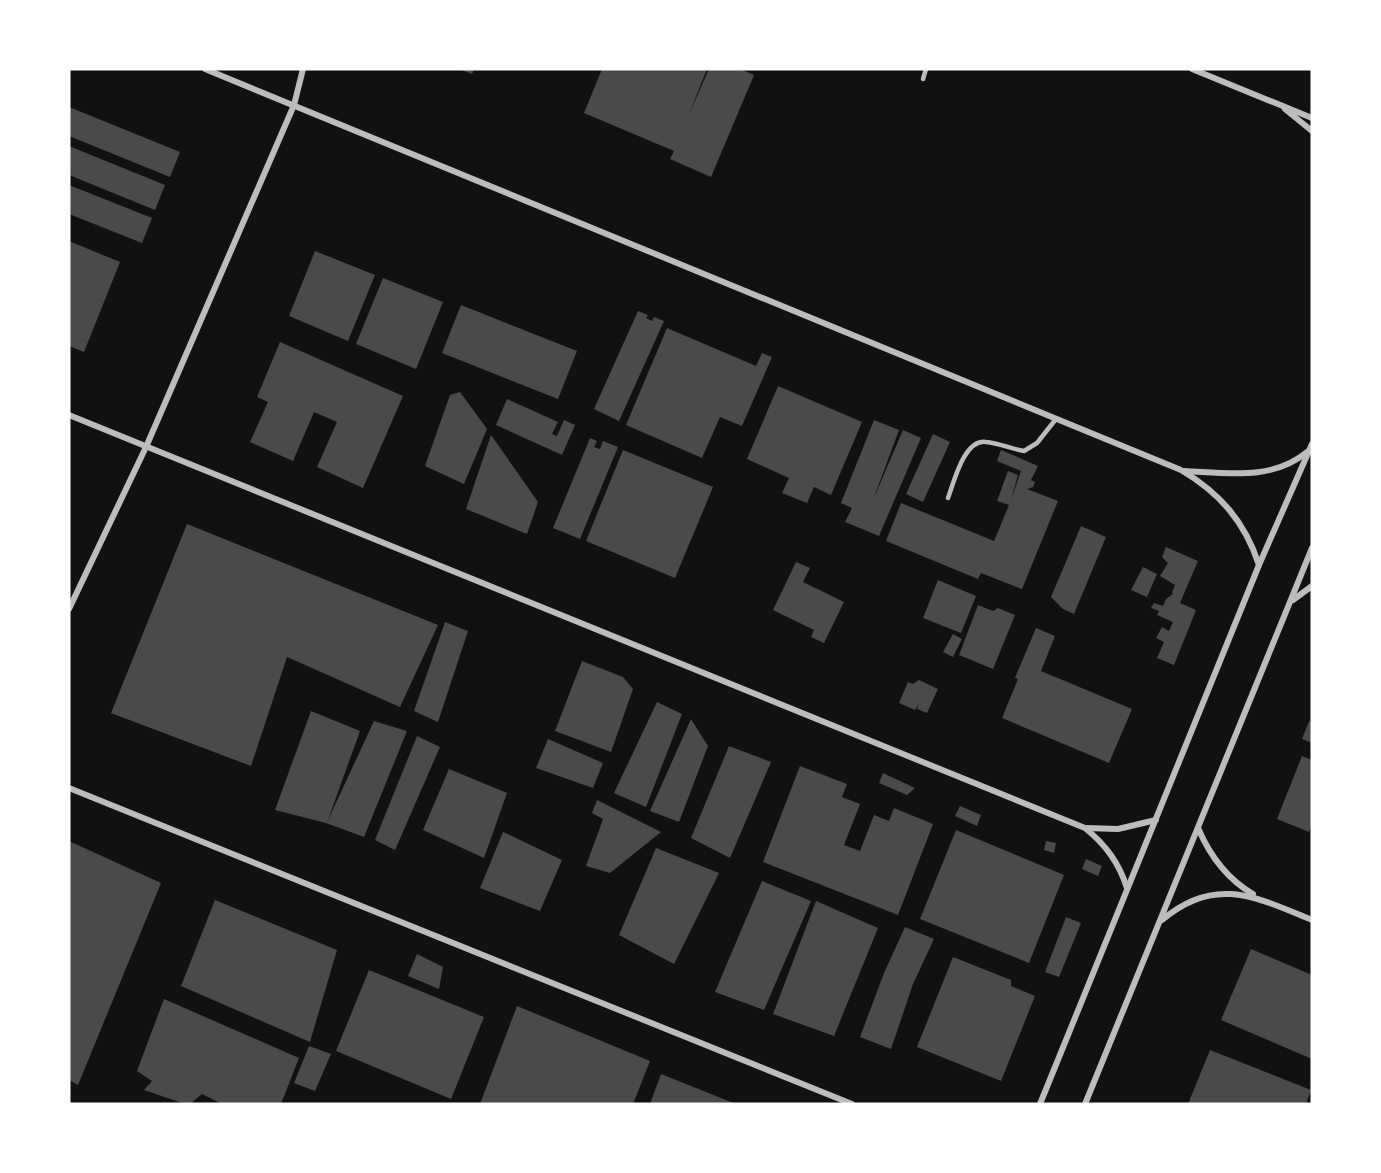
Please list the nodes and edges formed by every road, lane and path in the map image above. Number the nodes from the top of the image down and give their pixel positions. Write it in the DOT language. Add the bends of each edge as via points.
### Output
graph roads {
  1 [pos="206,69"];
  2 [pos="303,69"];
  3 [pos="926,69"];
  4 [pos="1192,69"];
  5 [pos="922,79"];
  6 [pos="294,105"];
  7 [pos="1280,105"];
  8 [pos="1312,118"];
  9 [pos="1312,131"];
  10 [pos="69,415"];
  11 [pos="1056,419"];
  12 [pos="146,447"];
  13 [pos="1311,447"];
  14 [pos="1181,470"];
  15 [pos="948,498"];
  16 [pos="1312,548"];
  17 [pos="1260,565"];
  18 [pos="1312,586"];
  19 [pos="1292,600"];
  20 [pos="69,609"];
  21 [pos="69,788"];
  22 [pos="1156,820"];
  23 [pos="1085,828"];
  24 [pos="1198,828"];
  25 [pos="1127,888"];
  26 [pos="1262,899"];
  27 [pos="1312,920"];
  28 [pos="1159,922"];
  29 [pos="852,1104"];
  30 [pos="1040,1104"];
  31 [pos="1085,1104"];
  1 -- 6 [label="street"];
  2 -- 6 [label="street"];
  3 -- 5 [label="lane"];
  4 -- 7 [label="street"];
  6 -- 11 [label="street"];
  6 -- 12 [label="street"];
  7 -- 8 [label="street"];
  7 -- 9 [label="street"];
  10 -- 12 [label="street"];
  11 -- 14 [label="street"];
  11 -- 15 [label="lane" via="1037,443 1024,451 984,441 972,447 963,457"];
  12 -- 20 [label="street"];
  12 -- 23 [label="street"];
  13 -- 14 [label="street" via="1290,464 1267,471"];
  13 -- 17 [label="street"];
  14 -- 17 [label="street" via="1211,490 1230,509 1246,532"];
  16 -- 19 [label="street"];
  17 -- 22 [label="street"];
  18 -- 19 [label="street"];
  19 -- 24 [label="street"];
  21 -- 29 [label="street"];
  22 -- 23 [label="street" via="1118,829"];
  22 -- 25 [label="street"];
  23 -- 25 [label="street" via="1112,856"];
  24 -- 26 [label="street" via="1223,870"];
  24 -- 28 [label="street"];
  25 -- 30 [label="street"];
  26 -- 27 [label="street"];
  26 -- 28 [label="street" via="1215,894 1185,904"];
  28 -- 31 [label="street"];
}
